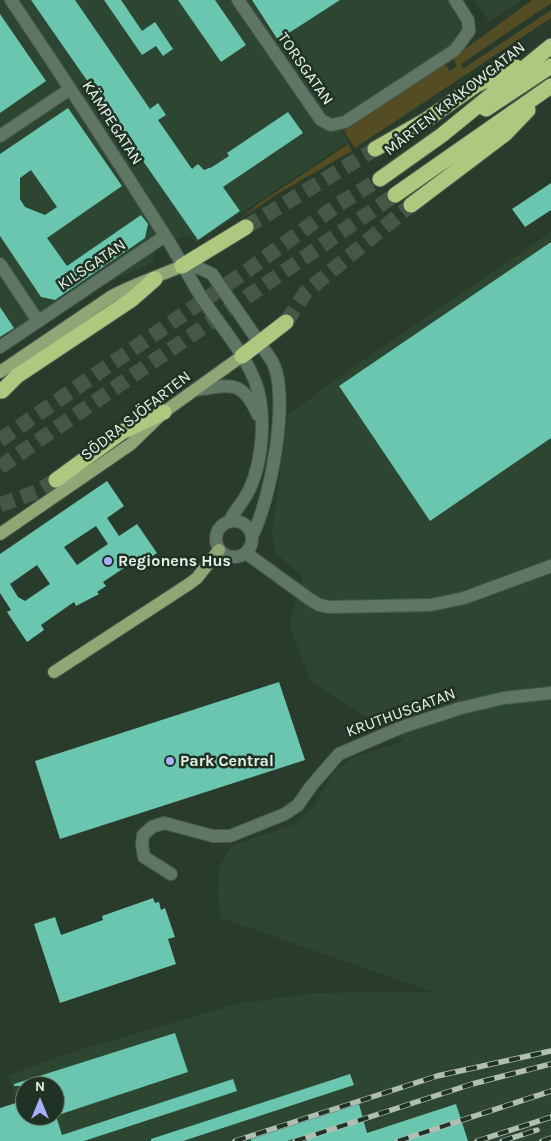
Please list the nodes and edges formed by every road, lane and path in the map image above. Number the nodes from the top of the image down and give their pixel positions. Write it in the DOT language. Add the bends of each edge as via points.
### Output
graph roads {
  1 [pos="10,0"];
  2 [pos="238,0"];
  3 [pos="455,0"];
  4 [pos="551,46"];
  5 [pos="533,59"];
  6 [pos="551,66"];
  7 [pos="551,86"];
  8 [pos="70,88"];
  9 [pos="442,135"];
  10 [pos="0,136"];
  11 [pos="375,149"];
  12 [pos="380,179"];
  13 [pos="394,195"];
  14 [pos="411,205"];
  15 [pos="246,227"];
  16 [pos="165,236"];
  17 [pos="0,264"];
  18 [pos="182,266"];
  19 [pos="154,279"];
  20 [pos="38,321"];
  21 [pos="286,322"];
  22 [pos="259,343"];
  23 [pos="0,347"];
  24 [pos="242,356"];
  25 [pos="0,372"];
  26 [pos="196,390"];
  27 [pos="2,391"];
  28 [pos="164,412"];
  29 [pos="261,421"];
  30 [pos="56,480"];
  31 [pos="230,521"];
  32 [pos="0,534"];
  33 [pos="252,536"];
  34 [pos="219,550"];
  35 [pos="246,552"];
  36 [pos="551,566"];
  37 [pos="54,672"];
  38 [pos="551,693"];
  39 [pos="171,874"];
  1 -- 8 [label="street, KÄMPEGATAN"];
  2 -- 3 [label="street, TORSGATAN" via="321,120 336,125 455,50 469,31 468,20"];
  4 -- 5 [label="highway, MÅRTEN KRAKOWGATAN"];
  5 -- 9 [label="highway, MÅRTEN KRAKOWGATAN"];
  5 -- 11 [label="highway" via="476,85 426,120"];
  6 -- 9 [label="highway"];
  7 -- 13 [label="highway"];
  7 -- 14 [label="highway" via="505,134"];
  8 -- 10 [label="street"];
  8 -- 16 [label="street, KÄMPEGATAN"];
  9 -- 12 [label="highway, MÅRTEN KRAKOWGATAN"];
  15 -- 18 [label="highway"];
  16 -- 18 [label="street, KÄMPEGATAN"];
  16 -- 20 [label="street, KILSGATAN"];
  17 -- 20 [label="street"];
  18 -- 19 [label="main road"];
  18 -- 22 [label="street" via="212,274"];
  18 -- 24 [label="street, KÄMPEGATAN"];
  19 -- 25 [label="main road" via="112,296"];
  19 -- 27 [label="highway" via="131,300 17,376"];
  20 -- 23 [label="street, KILSGATAN"];
  21 -- 22 [label="highway"];
  22 -- 24 [label="highway"];
  22 -- 33 [label="street" via="278,375 279,408 264,508"];
  24 -- 26 [label="main road, SÖDRA SJÖFARTEN"];
  24 -- 29 [label="street, KÄMPEGATAN" via="258,388"];
  26 -- 28 [label="main road, SÖDRA SJÖFARTEN"];
  26 -- 29 [label="street" via="239,388 249,395"];
  28 -- 30 [label="highway" via="122,432"];
  28 -- 32 [label="main road, SÖDRA SJÖFARTEN" via="131,444"];
  29 -- 31 [label="street, KÄMPEGATAN" via="256,470"];
  31 -- 33 [label="street" via="243,523"];
  31 -- 34 [label="street" via="217,531"];
  33 -- 35 [label="street"];
  34 -- 35 [label="street" via="232,557"];
  34 -- 37 [label="main road" via="189,584"];
  35 -- 36 [label="street" via="318,605 329,606 431,605 464,598"];
  38 -- 39 [label="street, KRUTHUSGATAN" via="504,698 461,708 402,727 339,754 298,805 285,814 230,836 213,836 170,824 152,827 143,836 144,857"];
}
